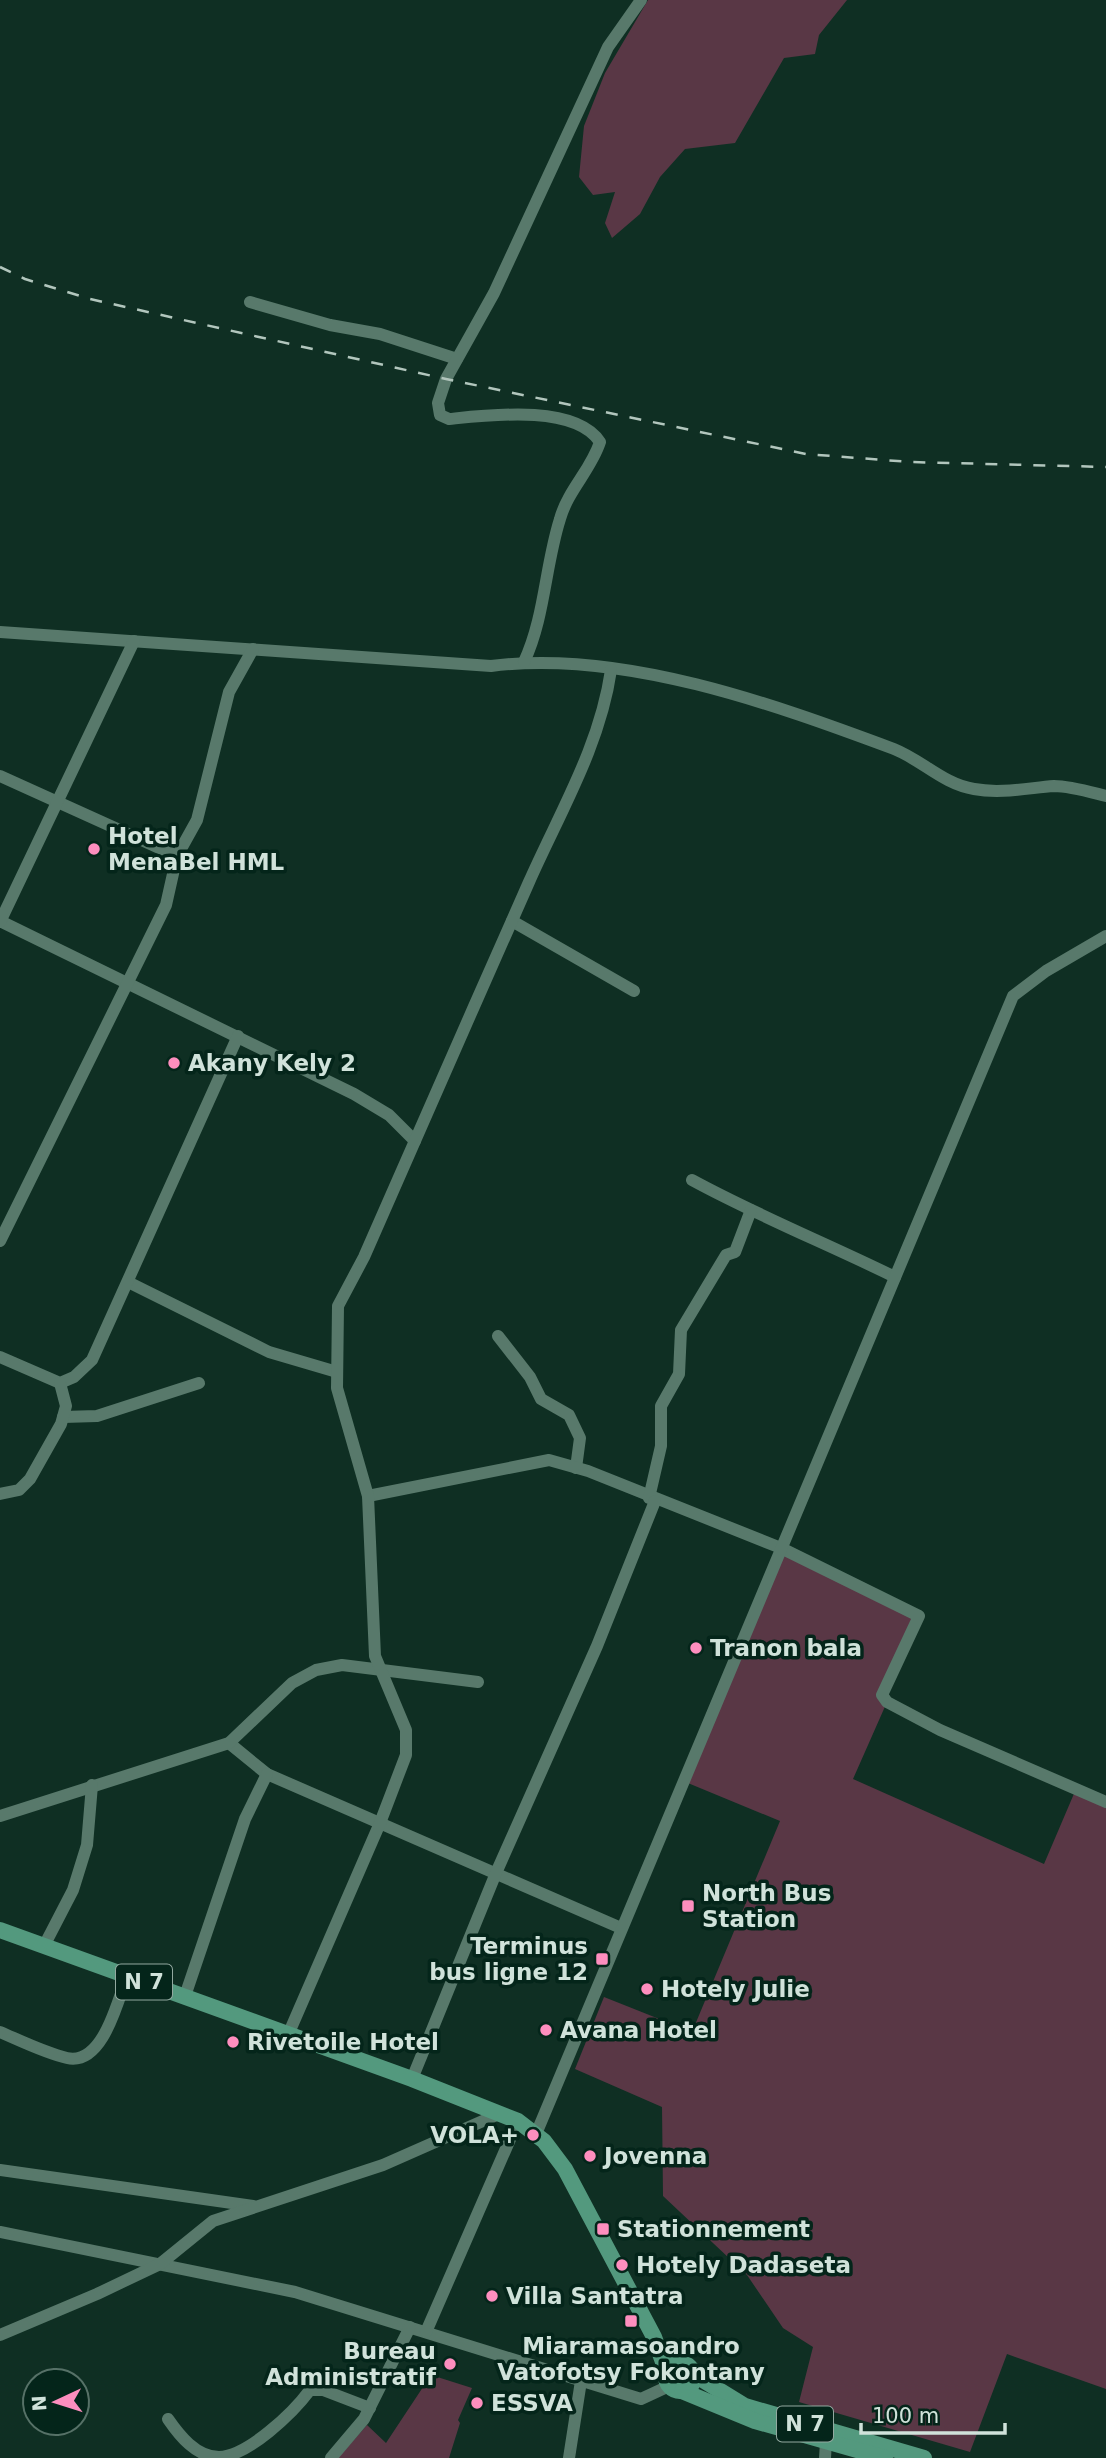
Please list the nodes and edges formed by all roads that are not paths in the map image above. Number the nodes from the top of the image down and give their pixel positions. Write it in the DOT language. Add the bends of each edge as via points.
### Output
graph roads {
  1 [pos="641,0"];
  2 [pos="250,302"];
  3 [pos="457,359"];
  4 [pos="0,632"];
  5 [pos="134,641"];
  6 [pos="253,649"];
  7 [pos="524,662"];
  8 [pos="611,670"];
  9 [pos="0,776"];
  10 [pos="1106,796"];
  11 [pos="58,804"];
  12 [pos="177,856"];
  13 [pos="0,921"];
  14 [pos="512,921"];
  15 [pos="1106,936"];
  16 [pos="128,984"];
  17 [pos="634,991"];
  18 [pos="238,1036"];
  19 [pos="415,1141"];
  20 [pos="692,1180"];
  21 [pos="751,1210"];
  22 [pos="0,1241"];
  23 [pos="895,1277"];
  24 [pos="128,1282"];
  25 [pos="498,1336"];
  26 [pos="0,1357"];
  27 [pos="337,1372"];
  28 [pos="60,1383"];
  29 [pos="199,1383"];
  30 [pos="63,1417"];
  31 [pos="576,1468"];
  32 [pos="0,1494"];
  33 [pos="368,1496"];
  34 [pos="652,1499"];
  35 [pos="781,1548"];
  36 [pos="382,1668"];
  37 [pos="478,1682"];
  38 [pos="229,1743"];
  39 [pos="267,1774"];
  40 [pos="92,1785"];
  41 [pos="1106,1802"];
  42 [pos="0,1816"];
  43 [pos="380,1823"];
  44 [pos="496,1873"];
  45 [pos="621,1928"];
  46 [pos="0,1930"];
  47 [pos="44,1946"];
  48 [pos="127,1976"];
  49 [pos="185,1996"];
  50 [pos="0,2032"];
  51 [pos="288,2035"];
  52 [pos="412,2079"];
  53 [pos="501,2113"];
  54 [pos="519,2121"];
  55 [pos="536,2134"];
  56 [pos="0,2169"];
  57 [pos="255,2206"];
  58 [pos="0,2232"];
  59 [pos="160,2264"];
  60 [pos="410,2327"];
  61 [pos="426,2332"];
  62 [pos="0,2334"];
  63 [pos="678,2378"];
  64 [pos="581,2381"];
  65 [pos="370,2408"];
  66 [pos="168,2419"];
  67 [pos="826,2450"];
  68 [pos="331,2458"];
  69 [pos="569,2458"];
  70 [pos="885,2458"];
  71 [pos="924,2458"];
  1 -- 3 [label="street" via="608,47 494,293"];
  2 -- 3 [label="street" via="380,334"];
  3 -- 7 [label="street" via="438,403 440,415 449,419 514,413 568,421 593,431 600,442 595,459 570,492 559,519 534,639"];
  4 -- 5 [label="street"];
  5 -- 6 [label="street"];
  5 -- 11 [label="street"];
  6 -- 7 [label="street" via="491,666"];
  6 -- 12 [label="street" via="229,692 197,820"];
  7 -- 8 [label="street"];
  8 -- 10 [label="street" via="697,683 796,713 905,753 936,775 974,789 1057,786"];
  8 -- 14 [label="street" via="590,754"];
  9 -- 11 [label="street"];
  11 -- 12 [label="street"];
  11 -- 13 [label="street"];
  12 -- 16 [label="street" via="166,905"];
  13 -- 16 [label="street"];
  14 -- 17 [label="street"];
  14 -- 19 [label="street"];
  15 -- 23 [label="street" via="1013,996"];
  16 -- 18 [label="street"];
  16 -- 22 [label="street"];
  18 -- 19 [label="street" via="377,1108"];
  18 -- 24 [label="street"];
  19 -- 27 [label="street" via="338,1306"];
  20 -- 21 [label="street"];
  21 -- 23 [label="street"];
  21 -- 34 [label="street" via="735,1252 726,1255 681,1330 678,1374 661,1406 661,1446"];
  23 -- 35 [label="street"];
  24 -- 27 [label="street" via="269,1352"];
  24 -- 28 [label="street" via="92,1360"];
  25 -- 31 [label="street" via="541,1399 569,1415 580,1438"];
  26 -- 28 [label="street"];
  27 -- 33 [label="street" via="337,1388"];
  28 -- 30 [label="street" via="66,1406"];
  29 -- 30 [label="street" via="97,1416"];
  30 -- 32 [label="street" via="30,1479 19,1490"];
  31 -- 33 [label="street" via="549,1460"];
  31 -- 34 [label="street"];
  33 -- 36 [label="street" via="376,1656"];
  34 -- 35 [label="street"];
  34 -- 44 [label="street" via="597,1646"];
  35 -- 41 [label="street" via="919,1616 883,1695 887,1702"];
  35 -- 45 [label="street"];
  36 -- 37 [label="street"];
  36 -- 38 [label="street" via="342,1665 316,1670 292,1683"];
  36 -- 43 [label="street" via="405,1730 406,1755"];
  38 -- 39 [label="street"];
  38 -- 40 [label="street"];
  39 -- 43 [label="street"];
  39 -- 49 [label="street" via="245,1819"];
  40 -- 42 [label="street"];
  40 -- 47 [label="street" via="86,1845 76,1879"];
  43 -- 44 [label="street"];
  43 -- 51 [label="street"];
  44 -- 45 [label="street"];
  44 -- 52 [label="street"];
  45 -- 55 [label="street"];
  46 -- 47 [label="main road, N 7"];
  47 -- 48 [label="main road, N 7"];
  48 -- 49 [label="main road, N 7"];
  48 -- 50 [label="street" via="107,2031 83,2057 69,2059"];
  49 -- 51 [label="main road, N 7"];
  51 -- 52 [label="main road, N 7"];
  52 -- 53 [label="main road, N 7"];
  53 -- 54 [label="main road, N 7"];
  53 -- 57 [label="street" via="383,2165"];
  54 -- 55 [label="main road, N 7"];
  54 -- 61 [label="street"];
  55 -- 63 [label="main road, N 7" via="565,2169"];
  56 -- 57 [label="street"];
  57 -- 59 [label="street" via="213,2221"];
  58 -- 59 [label="street"];
  59 -- 60 [label="street" via="295,2292"];
  59 -- 62 [label="street"];
  60 -- 61 [label="street"];
  60 -- 65 [label="street"];
  61 -- 64 [label="street"];
  63 -- 64 [label="street" via="641,2399"];
  63 -- 67 [label="main road, N 7" via="755,2421"];
  63 -- 71 [label="main road, N 7" via="745,2406"];
  64 -- 69 [label="street"];
  65 -- 66 [label="street" via="323,2390 310,2390 298,2406 251,2445 220,2457 204,2454 181,2438"];
  65 -- 68 [label="street"];
  67 -- 70 [label="main road, N 7"];
}
